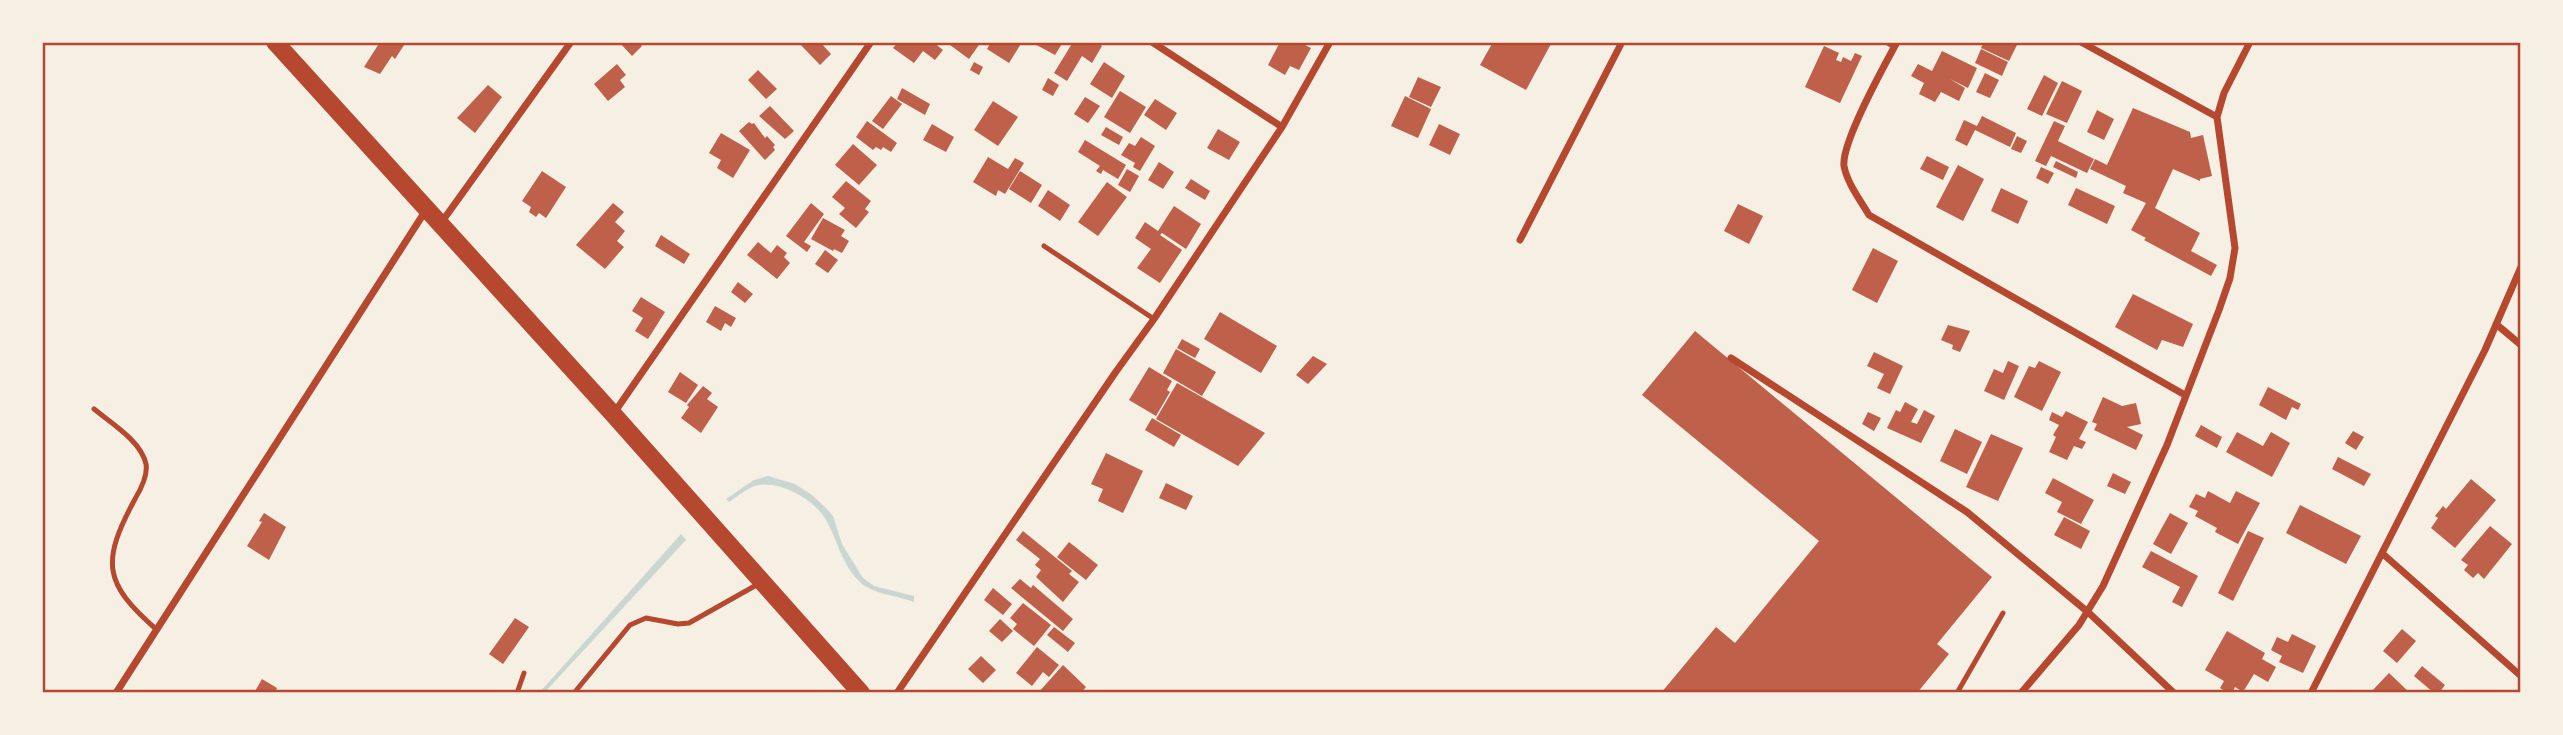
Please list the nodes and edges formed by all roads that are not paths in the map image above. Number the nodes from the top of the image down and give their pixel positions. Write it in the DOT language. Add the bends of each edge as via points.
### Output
graph roads {
  1 [pos="275,42"];
  2 [pos="571,42"];
  3 [pos="871,42"];
  4 [pos="1152,42"];
  5 [pos="1331,42"];
  6 [pos="1622,42"];
  7 [pos="1886,42"];
  8 [pos="2081,42"];
  9 [pos="2250,42"];
  10 [pos="1895,44"];
  11 [pos="2217,117"];
  12 [pos="1282,127"];
  13 [pos="427,209"];
  14 [pos="440,224"];
  15 [pos="1520,240"];
  16 [pos="1044,246"];
  17 [pos="2521,267"];
  18 [pos="1154,319"];
  19 [pos="2496,324"];
  20 [pos="2521,345"];
  21 [pos="1731,358"];
  22 [pos="2185,395"];
  23 [pos="94,410"];
  24 [pos="613,414"];
  25 [pos="2383,554"];
  26 [pos="762,582"];
  27 [pos="2003,613"];
  28 [pos="2088,613"];
  29 [pos="157,630"];
  30 [pos="524,673"];
  31 [pos="2521,676"];
  32 [pos="116,693"];
  33 [pos="517,693"];
  34 [pos="574,693"];
  35 [pos="861,693"];
  36 [pos="897,693"];
  37 [pos="1957,693"];
  38 [pos="2021,693"];
  39 [pos="2174,693"];
  40 [pos="2311,693"];
  1 -- 13 [label="highway"];
  2 -- 14 [label="street"];
  3 -- 24 [label="street"];
  4 -- 12 [label="street"];
  5 -- 12 [label="street"];
  6 -- 15 [label="street"];
  7 -- 10 [label="lane"];
  8 -- 11 [label="street"];
  9 -- 11 [label="street"];
  10 -- 22 [label="street" via="1847,144 1844,166 1869,215"];
  11 -- 22 [label="street" via="2235,248 2230,278"];
  12 -- 18 [label="street"];
  13 -- 14 [label="highway"];
  13 -- 29 [label="street"];
  14 -- 24 [label="highway"];
  16 -- 18 [label="lane"];
  17 -- 19 [label="street"];
  18 -- 36 [label="street"];
  19 -- 20 [label="street"];
  19 -- 25 [label="street"];
  21 -- 28 [label="street" via="1967,512"];
  22 -- 28 [label="street" via="2104,586"];
  23 -- 29 [label="lane" via="135,444 146,462 140,491 112,551 117,586 124,599"];
  24 -- 26 [label="highway"];
  25 -- 31 [label="street"];
  25 -- 40 [label="street"];
  26 -- 34 [label="lane" via="689,624 646,618 629,625"];
  26 -- 35 [label="highway"];
  27 -- 37 [label="lane"];
  28 -- 38 [label="street"];
  28 -- 39 [label="street"];
  29 -- 32 [label="street"];
  30 -- 33 [label="lane"];
}
